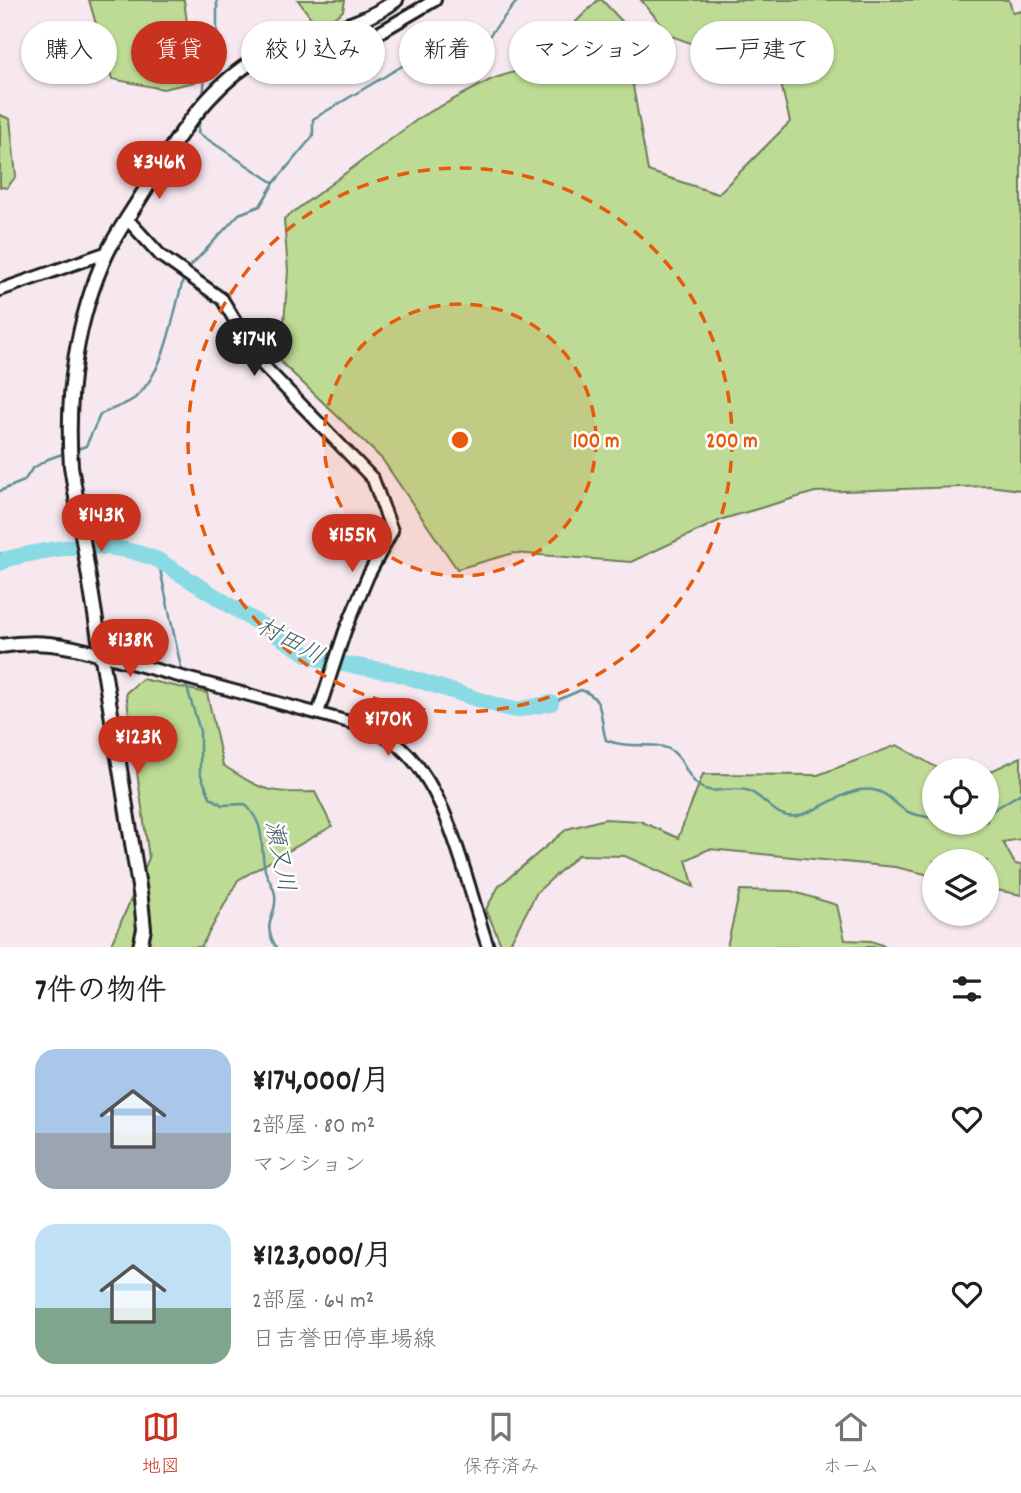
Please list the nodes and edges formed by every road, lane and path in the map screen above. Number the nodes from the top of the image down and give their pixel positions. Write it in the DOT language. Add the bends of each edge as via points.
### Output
graph roads {
  1 [pos="396,0"];
  2 [pos="435,0"];
  3 [pos="359,21"];
  4 [pos="385,29"];
  5 [pos="241,70"];
  6 [pos="128,220"];
  7 [pos="108,252"];
  8 [pos="0,290"];
  9 [pos="0,646"];
  10 [pos="101,655"];
  11 [pos="318,713"];
  12 [pos="140,947"];
  13 [pos="488,947"];
  1 -- 3 [label="main road"];
  2 -- 4 [label="street"];
  5 -- 6 [label="main road" via="210,98 173,145"];
  6 -- 7 [label="main road"];
  6 -- 11 [label="street" via="161,256 222,299 260,362 373,478 392,531 345,631"];
  7 -- 8 [label="street"];
  7 -- 10 [label="main road" via="77,347 68,429"];
  9 -- 10 [label="main road" via="45,642"];
  10 -- 11 [label="street"];
  10 -- 12 [label="main road" via="141,899 144,929"];
  11 -- 13 [label="street" via="394,741 429,781"];
}
